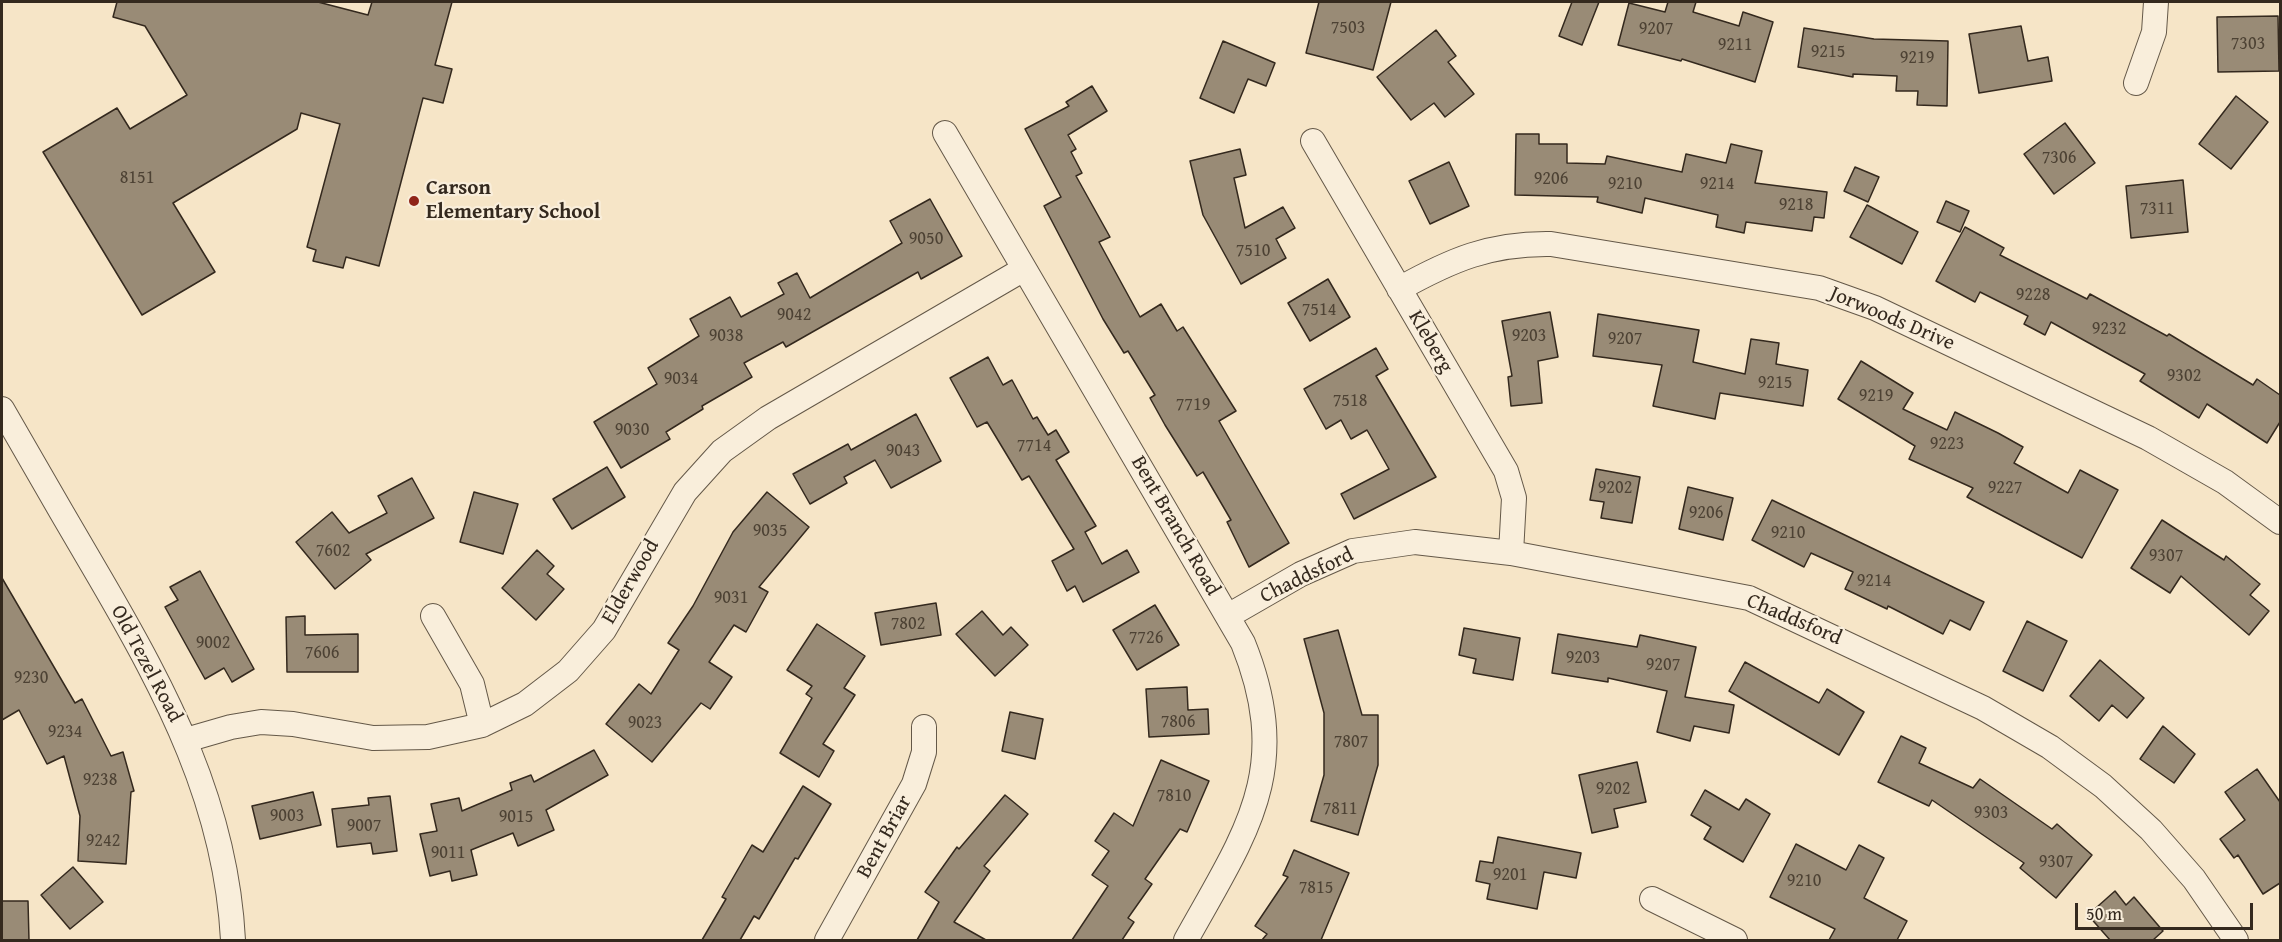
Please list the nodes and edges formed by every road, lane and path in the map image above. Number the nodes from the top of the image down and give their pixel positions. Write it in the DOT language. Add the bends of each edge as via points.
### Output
graph roads {
  1 [pos="2156,2"];
  2 [pos="2136,83"];
  3 [pos="945,133"];
  4 [pos="1312,141"];
  5 [pos="1024,269"];
  6 [pos="1399,289"];
  7 [pos="2,409"];
  8 [pos="2280,522"];
  9 [pos="1511,554"];
  10 [pos="433,616"];
  11 [pos="1228,616"];
  12 [pos="482,725"];
  13 [pos="924,727"];
  14 [pos="186,740"];
  15 [pos="1652,899"];
  16 [pos="233,940"];
  17 [pos="827,940"];
  18 [pos="1186,940"];
  19 [pos="1735,940"];
  20 [pos="2236,940"];
  1 -- 2 [label="street" via="2154,32"];
  3 -- 5 [label="street, Bent Branch Road"];
  4 -- 6 [label="street, Kleberg"];
  5 -- 11 [label="street, Bent Branch Road"];
  5 -- 12 [label="street, Elderwood" via="768,418 722,451 685,492 604,630 587,651 525,704"];
  6 -- 8 [label="street, Jorwoods Drive" via="1458,258 1527,243 1819,288 1875,308 2148,438 2225,482"];
  6 -- 9 [label="street, Kleberg" via="1506,471 1514,498"];
  7 -- 14 [label="street, Old Tezel Road" via="141,648"];
  9 -- 11 [label="street, Chaddsford" via="1415,542 1353,551 1301,574"];
  9 -- 20 [label="street, Chaddsford" via="1749,598 1983,708 2050,747 2103,786 2194,879"];
  10 -- 12 [label="street" via="472,684"];
  11 -- 18 [label="street, Bent Branch Road" via="1244,643 1261,694 1265,761 1246,833"];
  12 -- 14 [label="street, Elderwood" via="400,739 261,722"];
  13 -- 17 [label="street, Bent Briar" via="924,752 914,784"];
  14 -- 16 [label="street, Old Tezel Road" via="220,849"];
  15 -- 19 [label="street"];
}
